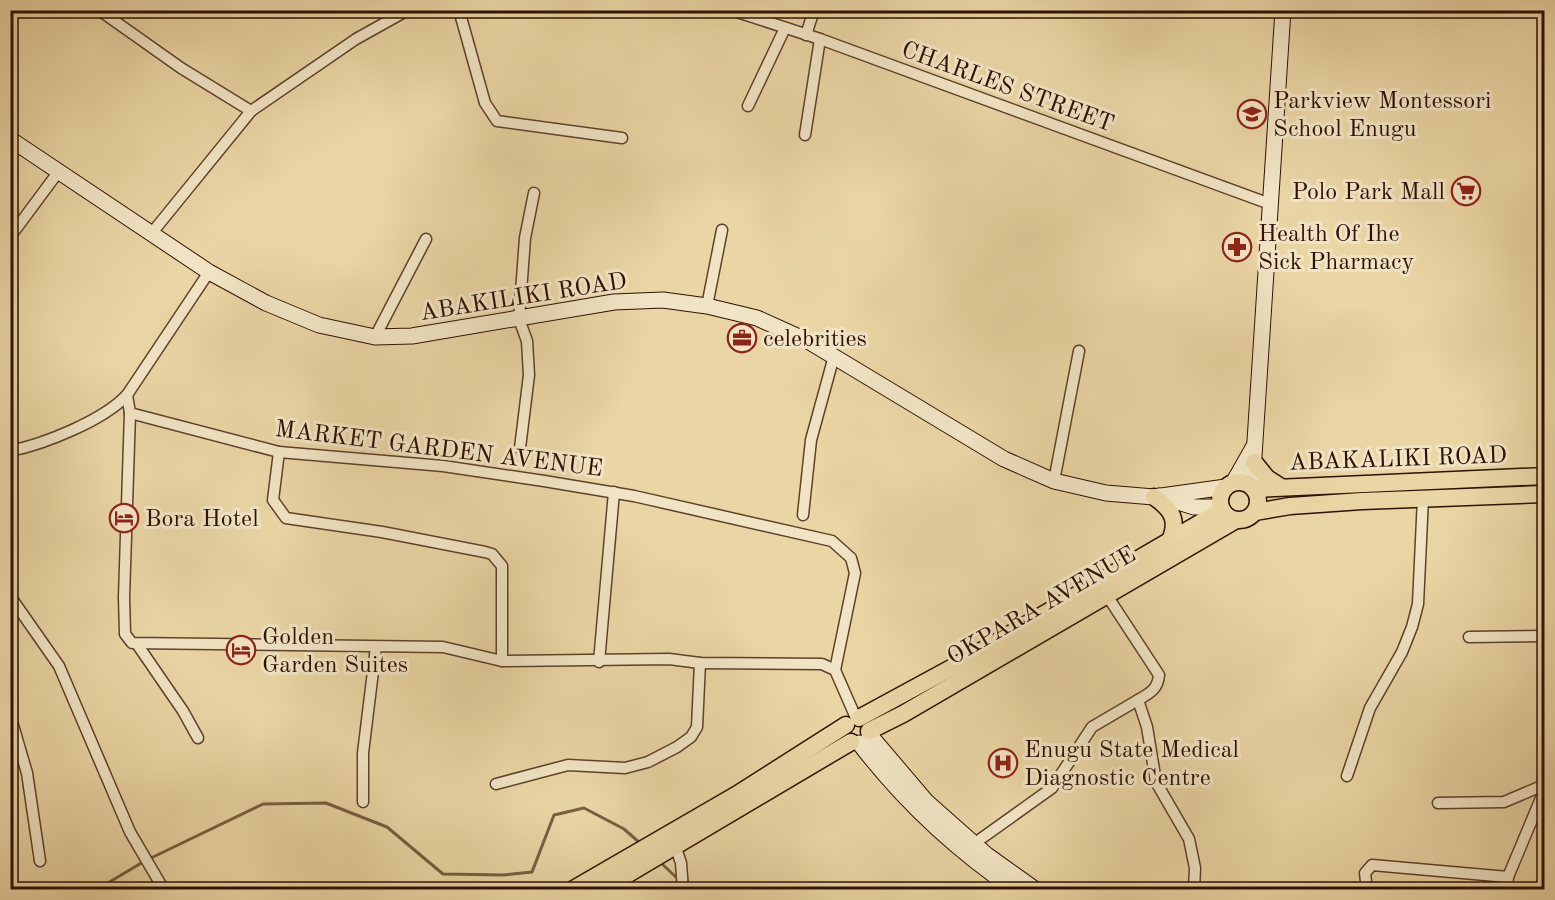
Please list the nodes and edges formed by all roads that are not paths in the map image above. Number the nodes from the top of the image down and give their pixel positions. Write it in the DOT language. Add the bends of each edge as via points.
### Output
graph roads {
  1 [pos="99,10"];
  2 [pos="408,10"];
  3 [pos="459,10"];
  4 [pos="731,10"];
  5 [pos="814,10"];
  6 [pos="1283,10"];
  7 [pos="785,28"];
  8 [pos="806,35"];
  9 [pos="819,39"];
  10 [pos="748,106"];
  11 [pos="251,111"];
  12 [pos="805,135"];
  13 [pos="622,138"];
  14 [pos="13,144"];
  15 [pos="59,171"];
  16 [pos="534,193"];
  17 [pos="1270,204"];
  18 [pos="722,230"];
  19 [pos="151,234"];
  20 [pos="10,237"];
  21 [pos="426,239"];
  22 [pos="209,272"];
  23 [pos="707,306"];
  24 [pos="519,319"];
  25 [pos="375,337"];
  26 [pos="1079,351"];
  27 [pos="834,356"];
  28 [pos="128,395"];
  29 [pos="130,413"];
  30 [pos="1255,443"];
  31 [pos="520,448"];
  32 [pos="10,451"];
  33 [pos="279,452"];
  34 [pos="1254,462"];
  35 [pos="1545,476"];
  36 [pos="1054,482"];
  37 [pos="1229,485"];
  38 [pos="1281,487"];
  39 [pos="1478,487"];
  40 [pos="1253,488"];
  41 [pos="614,492"];
  42 [pos="1545,494"];
  43 [pos="1156,497"];
  44 [pos="1423,498"];
  45 [pos="1222,508"];
  46 [pos="1255,512"];
  47 [pos="803,514"];
  48 [pos="1236,520"];
  49 [pos="1169,543"];
  50 [pos="1107,594"];
  51 [pos="10,596"];
  52 [pos="1067,609"];
  53 [pos="1545,636"];
  54 [pos="1469,638"];
  55 [pos="133,642"];
  56 [pos="376,647"];
  57 [pos="502,661"];
  58 [pos="599,662"];
  59 [pos="700,663"];
  60 [pos="835,670"];
  61 [pos="1138,699"];
  62 [pos="10,715"];
  63 [pos="858,730"];
  64 [pos="198,738"];
  65 [pos="1347,776"];
  66 [pos="496,784"];
  67 [pos="1545,785"];
  68 [pos="1545,791"];
  69 [pos="363,802"];
  70 [pos="1438,803"];
  71 [pos="975,843"];
  72 [pos="658,849"];
  73 [pos="40,861"];
  74 [pos="1508,877"];
  75 [pos="164,890"];
  76 [pos="572,890"];
  77 [pos="601,890"];
  78 [pos="683,890"];
  79 [pos="1015,890"];
  80 [pos="1036,890"];
  81 [pos="1194,890"];
  82 [pos="1366,890"];
  83 [pos="1507,890"];
  1 -- 11 [label="street"];
  2 -- 11 [label="street" via="356,39"];
  3 -- 13 [label="street" via="493,118"];
  4 -- 7 [label="street, CHARLES STREET"];
  5 -- 8 [label="street"];
  6 -- 17 [label="main road"];
  7 -- 8 [label="street, CHARLES STREET"];
  7 -- 10 [label="street"];
  8 -- 9 [label="street, CHARLES STREET"];
  9 -- 12 [label="street"];
  9 -- 17 [label="street, CHARLES STREET"];
  11 -- 19 [label="street"];
  14 -- 15 [label="main road, ABAKILIKI ROAD"];
  15 -- 19 [label="main road, ABAKILIKI ROAD"];
  15 -- 20 [label="street"];
  16 -- 24 [label="street" via="525,238"];
  17 -- 30 [label="main road"];
  18 -- 23 [label="street"];
  19 -- 22 [label="main road, ABAKILIKI ROAD"];
  21 -- 25 [label="street"];
  22 -- 25 [label="main road, ABAKILIKI ROAD" via="297,317"];
  22 -- 28 [label="street"];
  23 -- 24 [label="main road, ABAKILIKI ROAD" via="635,300"];
  23 -- 27 [label="main road, ABAKILIKI ROAD" via="770,323"];
  24 -- 25 [label="main road, ABAKILIKI ROAD" via="441,333"];
  24 -- 31 [label="street" via="527,341 529,375"];
  26 -- 36 [label="street"];
  27 -- 36 [label="main road, ABAKILIKI ROAD" via="1004,459"];
  27 -- 47 [label="street" via="811,441"];
  28 -- 29 [label="street"];
  28 -- 32 [label="street" via="116,407 83,425"];
  29 -- 33 [label="street, MARKET GARDEN AVENUE"];
  29 -- 55 [label="street" via="124,597 125,634"];
  30 -- 34 [label="main road"];
  30 -- 37 [label="main road"];
  33 -- 41 [label="street, MARKET GARDEN AVENUE" via="443,466"];
  33 -- 57 [label="street" via="273,500 286,519 447,544 485,552 499,560"];
  34 -- 38 [label="main road"];
  34 -- 40 [label="main road"];
  35 -- 39 [label="main road, ABAKALIKI ROAD"];
  36 -- 43 [label="main road, ABAKILIKI ROAD" via="1106,493"];
  37 -- 40 [label="main road" via="1243,482"];
  37 -- 43 [label="main road"];
  37 -- 45 [label="main road" via="1221,495"];
  38 -- 39 [label="main road, ABAKALIKI ROAD"];
  38 -- 40 [label="main road, ABAKALIKI ROAD"];
  39 -- 42 [label="main road, ABAKALIKI ROAD"];
  39 -- 44 [label="main road, ABAKALIKI ROAD"];
  40 -- 46 [label="main road" via="1258,499"];
  41 -- 58 [label="street"];
  41 -- 60 [label="street, MARKET GARDEN AVENUE" via="832,541 851,558 855,573"];
  43 -- 45 [label="main road" via="1194,507"];
  43 -- 49 [label="main road" via="1173,517 1175,526"];
  44 -- 46 [label="main road, ABAKALIKI ROAD" via="1290,506"];
  44 -- 65 [label="street" via="1418,604 1412,627 1370,708"];
  45 -- 48 [label="main road"];
  45 -- 49 [label="main road, OKPARA AVENUE"];
  46 -- 48 [label="main road" via="1245,520"];
  48 -- 50 [label="main road, OKPARA AVENUE"];
  49 -- 52 [label="main road, OKPARA AVENUE"];
  50 -- 52 [label="main road, OKPARA AVENUE"];
  50 -- 61 [label="street" via="1159,675 1152,692"];
  51 -- 75 [label="street" via="59,666 112,793"];
  52 -- 63 [label="main road, OKPARA AVENUE" via="903,714"];
  53 -- 54 [label="street"];
  55 -- 56 [label="street"];
  55 -- 64 [label="street"];
  56 -- 57 [label="street" via="443,647"];
  56 -- 69 [label="street" via="363,753"];
  57 -- 58 [label="street"];
  58 -- 59 [label="street" via="669,659"];
  59 -- 60 [label="street" via="815,664"];
  59 -- 66 [label="street" via="697,727 677,747 648,762 625,768 568,765"];
  60 -- 63 [label="street"];
  61 -- 71 [label="street" via="1092,727 1052,788"];
  61 -- 81 [label="street" via="1156,782 1189,839 1195,868"];
  62 -- 73 [label="street" via="27,773"];
  63 -- 71 [label="main road" via="926,801"];
  63 -- 72 [label="main road, OKPARA AVENUE"];
  63 -- 79 [label="main road" via="895,785 933,824"];
  67 -- 70 [label="street" via="1504,802"];
  68 -- 74 [label="street"];
  71 -- 80 [label="main road"];
  72 -- 76 [label="main road, OKPARA AVENUE"];
  72 -- 77 [label="main road, OKPARA AVENUE"];
  72 -- 78 [label="street" via="682,876"];
  74 -- 82 [label="street" via="1372,865 1365,873"];
  74 -- 83 [label="street"];
}
